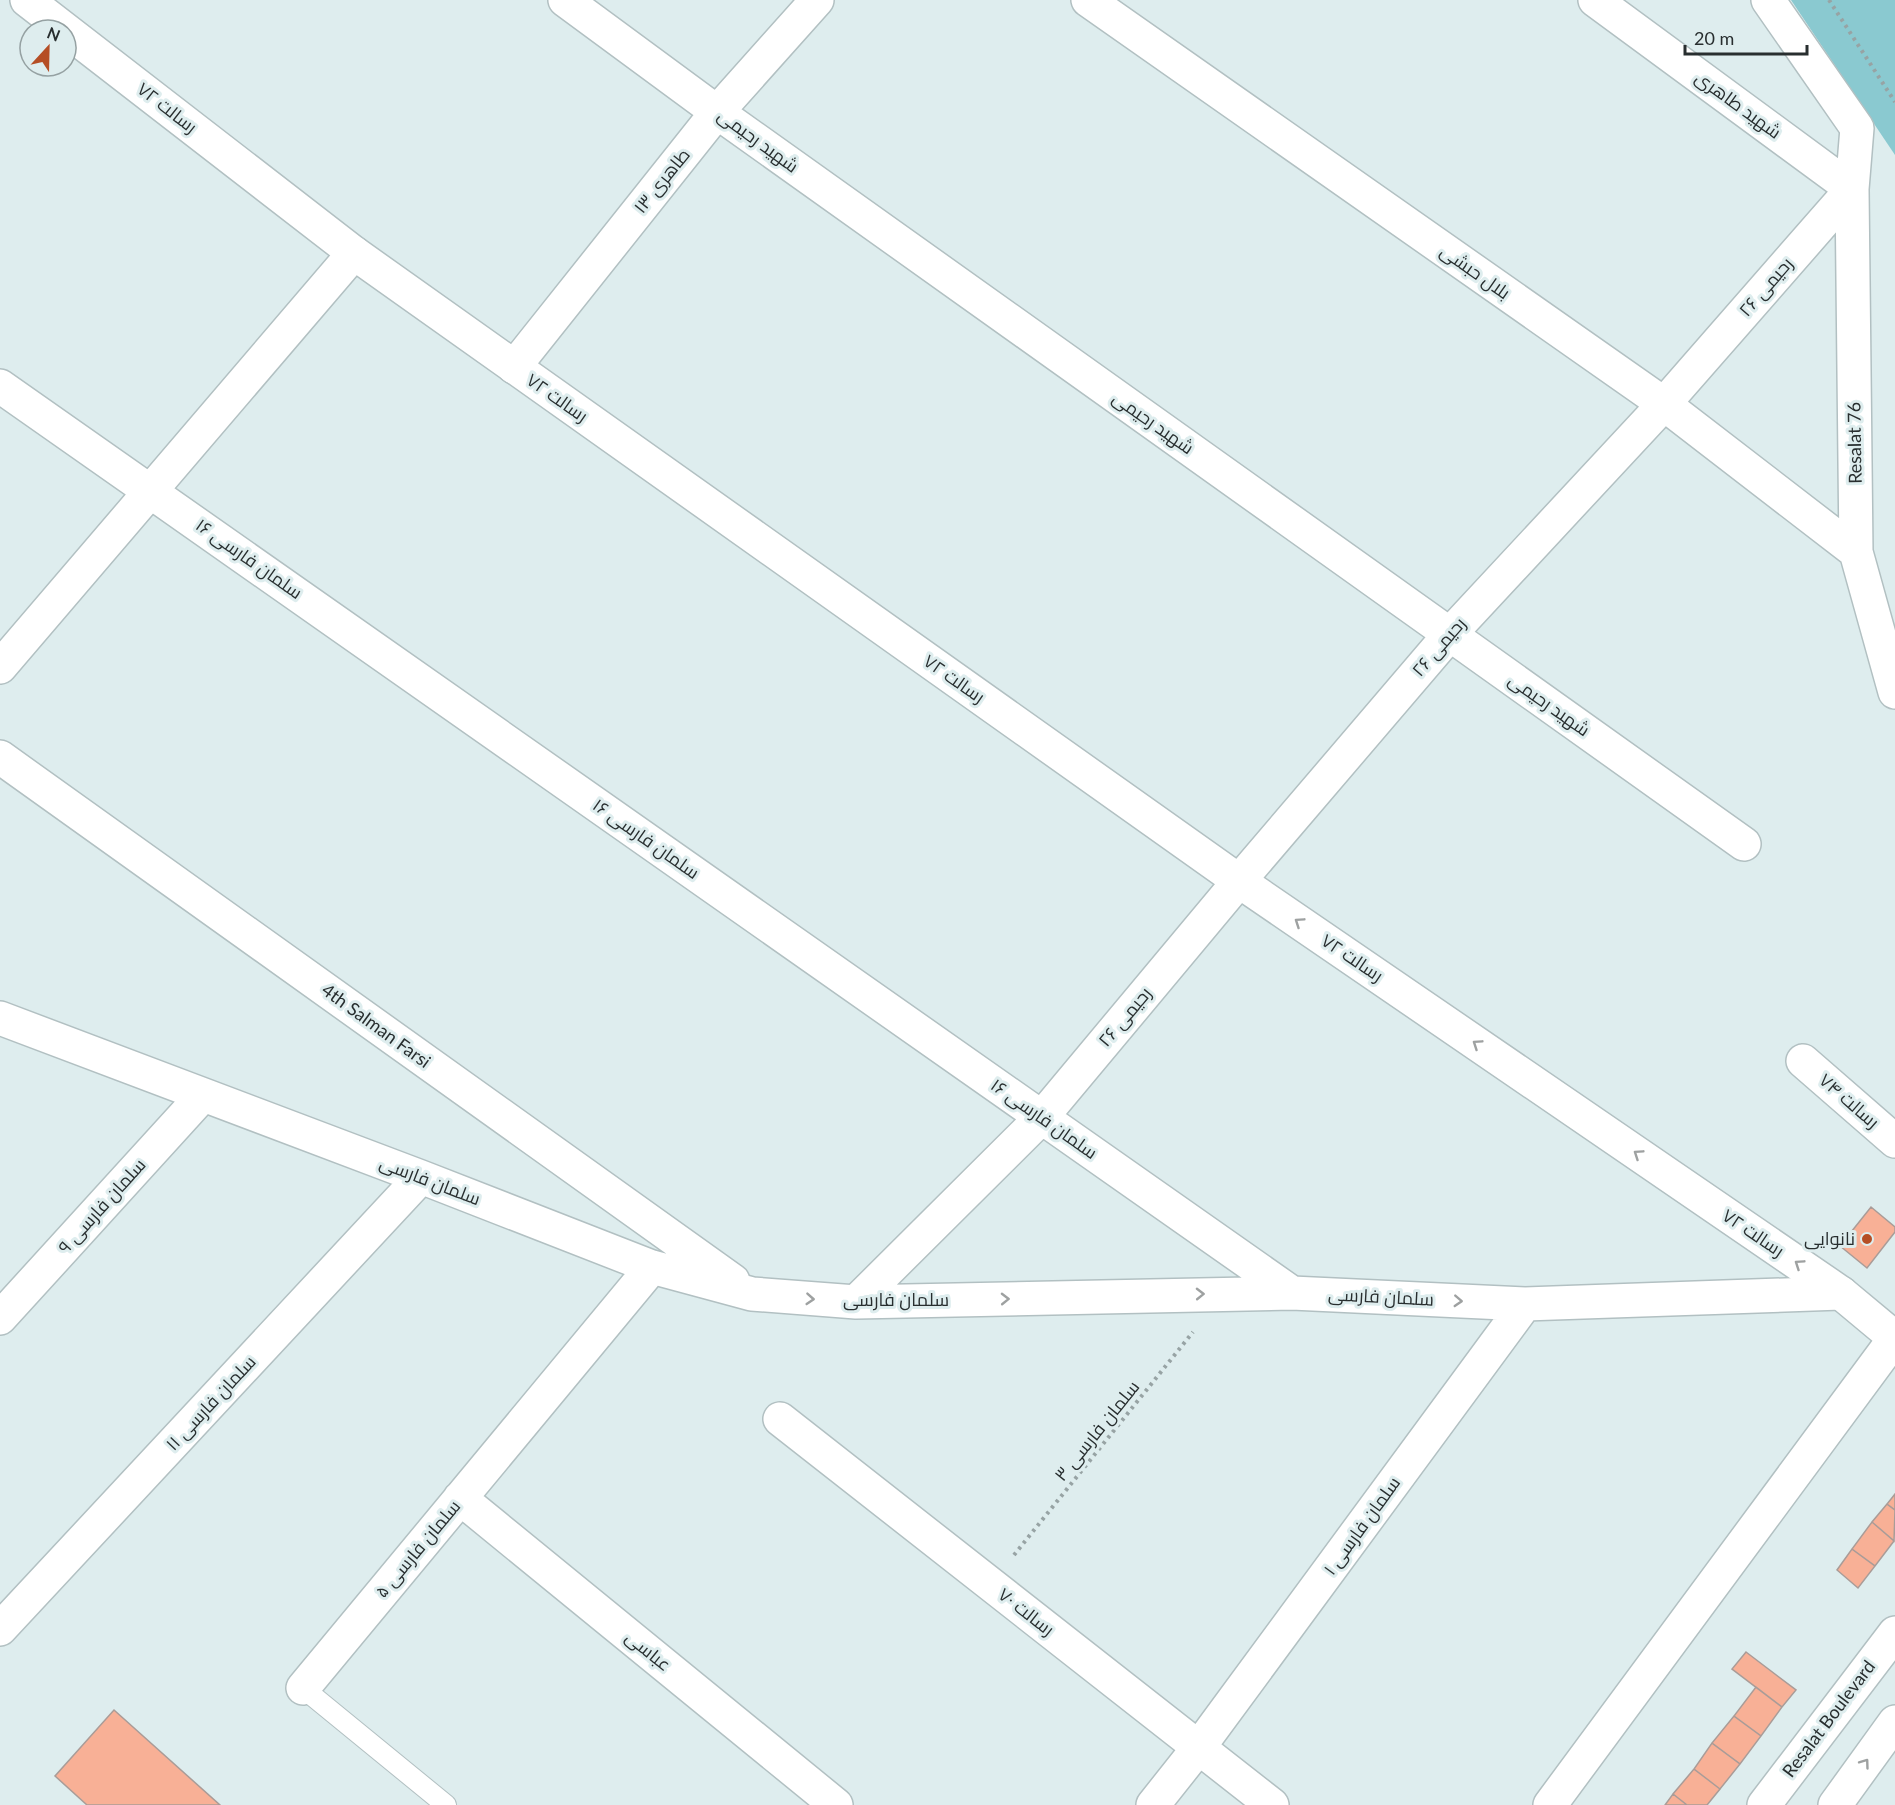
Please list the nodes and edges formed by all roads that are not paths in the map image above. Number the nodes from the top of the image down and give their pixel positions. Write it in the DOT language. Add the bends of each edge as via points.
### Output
graph roads {
  1 [pos="27,0"];
  2 [pos="565,0"];
  3 [pos="817,0"];
  4 [pos="1088,0"];
  5 [pos="1594,0"];
  6 [pos="1768,0"];
  7 [pos="717,112"];
  8 [pos="1852,189"];
  9 [pos="354,253"];
  10 [pos="514,367"];
  11 [pos="0,386"];
  12 [pos="1664,405"];
  13 [pos="151,490"];
  14 [pos="1856,552"];
  15 [pos="1450,634"];
  16 [pos="0,667"];
  17 [pos="1895,692"];
  18 [pos="0,757"];
  19 [pos="1744,844"];
  20 [pos="1239,881"];
  21 [pos="0,1018"];
  22 [pos="1803,1061"];
  23 [pos="203,1095"];
  24 [pos="1042,1117"];
  25 [pos="1895,1142"];
  26 [pos="421,1177"];
  27 [pos="652,1267"];
  28 [pos="1292,1293"];
  29 [pos="1841,1293"];
  30 [pos="752,1294"];
  31 [pos="856,1302"];
  32 [pos="1525,1304"];
  33 [pos="0,1318"];
  34 [pos="1895,1338"];
  35 [pos="780,1419"];
  36 [pos="460,1498"];
  37 [pos="0,1629"];
  38 [pos="1895,1633"];
  39 [pos="303,1689"];
  40 [pos="1895,1722"];
  41 [pos="1198,1747"];
  42 [pos="446,1805"];
  43 [pos="836,1805"];
  44 [pos="1153,1805"];
  45 [pos="1272,1805"];
  46 [pos="1550,1805"];
  47 [pos="1764,1805"];
  48 [pos="1835,1805"];
  1 -- 9 [label="street, رسالت ۷۲"];
  2 -- 7 [label="street, شهید رحیمی"];
  3 -- 7 [label="street, طاهری ۱۳"];
  4 -- 12 [label="street, بلال حبشی"];
  5 -- 8 [label="street, شهید طاهری"];
  6 -- 8 [label="street, Resalat 76" via="1857,128"];
  7 -- 10 [label="street, طاهری ۱۳"];
  7 -- 15 [label="street, شهید رحیمی"];
  8 -- 12 [label="street, رحیمی ۲۶"];
  8 -- 14 [label="street, Resalat 76"];
  9 -- 10 [label="street, رسالت ۷۲"];
  9 -- 13 [label="street"];
  10 -- 20 [label="street, رسالت ۷۲"];
  11 -- 13 [label="street, سلمان فارسی ۱۶"];
  12 -- 14 [label="street, بلال حبشی"];
  12 -- 15 [label="street, رحیمی ۲۶"];
  13 -- 16 [label="street"];
  13 -- 24 [label="street, سلمان فارسی ۱۶"];
  14 -- 17 [label="street, Resalat 76"];
  15 -- 19 [label="street, شهید رحیمی"];
  15 -- 20 [label="street, رحیمی ۲۶"];
  18 -- 30 [label="street, 4th Salman Farsi"];
  20 -- 24 [label="street, رحیمی ۲۶"];
  29 -- 20 [label="street, رسالت ۷۲, one-way"];
  21 -- 23 [label="street, سلمان فارسی"];
  22 -- 25 [label="street, رسالت ۷۴"];
  23 -- 26 [label="street, سلمان فارسی"];
  23 -- 33 [label="street, سلمان فارسی ۹"];
  24 -- 28 [label="street, سلمان فارسی ۱۶"];
  24 -- 31 [label="street, رحیمی ۲۶"];
  26 -- 27 [label="street, سلمان فارسی"];
  26 -- 37 [label="street, سلمان فارسی ۱۱"];
  27 -- 30 [label="street, سلمان فارسی"];
  27 -- 36 [label="street, سلمان فارسی ۵"];
  31 -- 28 [label="street, سلمان فارسی, one-way"];
  28 -- 32 [label="street, سلمان فارسی, one-way"];
  29 -- 32 [label="street, سلمان فارسی"];
  29 -- 34 [label="street, رسالت ۷۲"];
  30 -- 31 [label="street, سلمان فارسی, one-way"];
  32 -- 41 [label="street, سلمان فارسی ۱"];
  34 -- 46 [label="street"];
  35 -- 41 [label="street, رسالت ۷۰"];
  36 -- 39 [label="street, سلمان فارسی ۵"];
  36 -- 43 [label="street, عباسی"];
  38 -- 47 [label="street, Resalat Boulevard"];
  39 -- 42 [label="lane, سلمان فارسی ۵"];
  48 -- 40 [label="street, one-way"];
  41 -- 44 [label="street, سلمان فارسی ۱"];
  41 -- 45 [label="street, رسالت ۷۰"];
}
